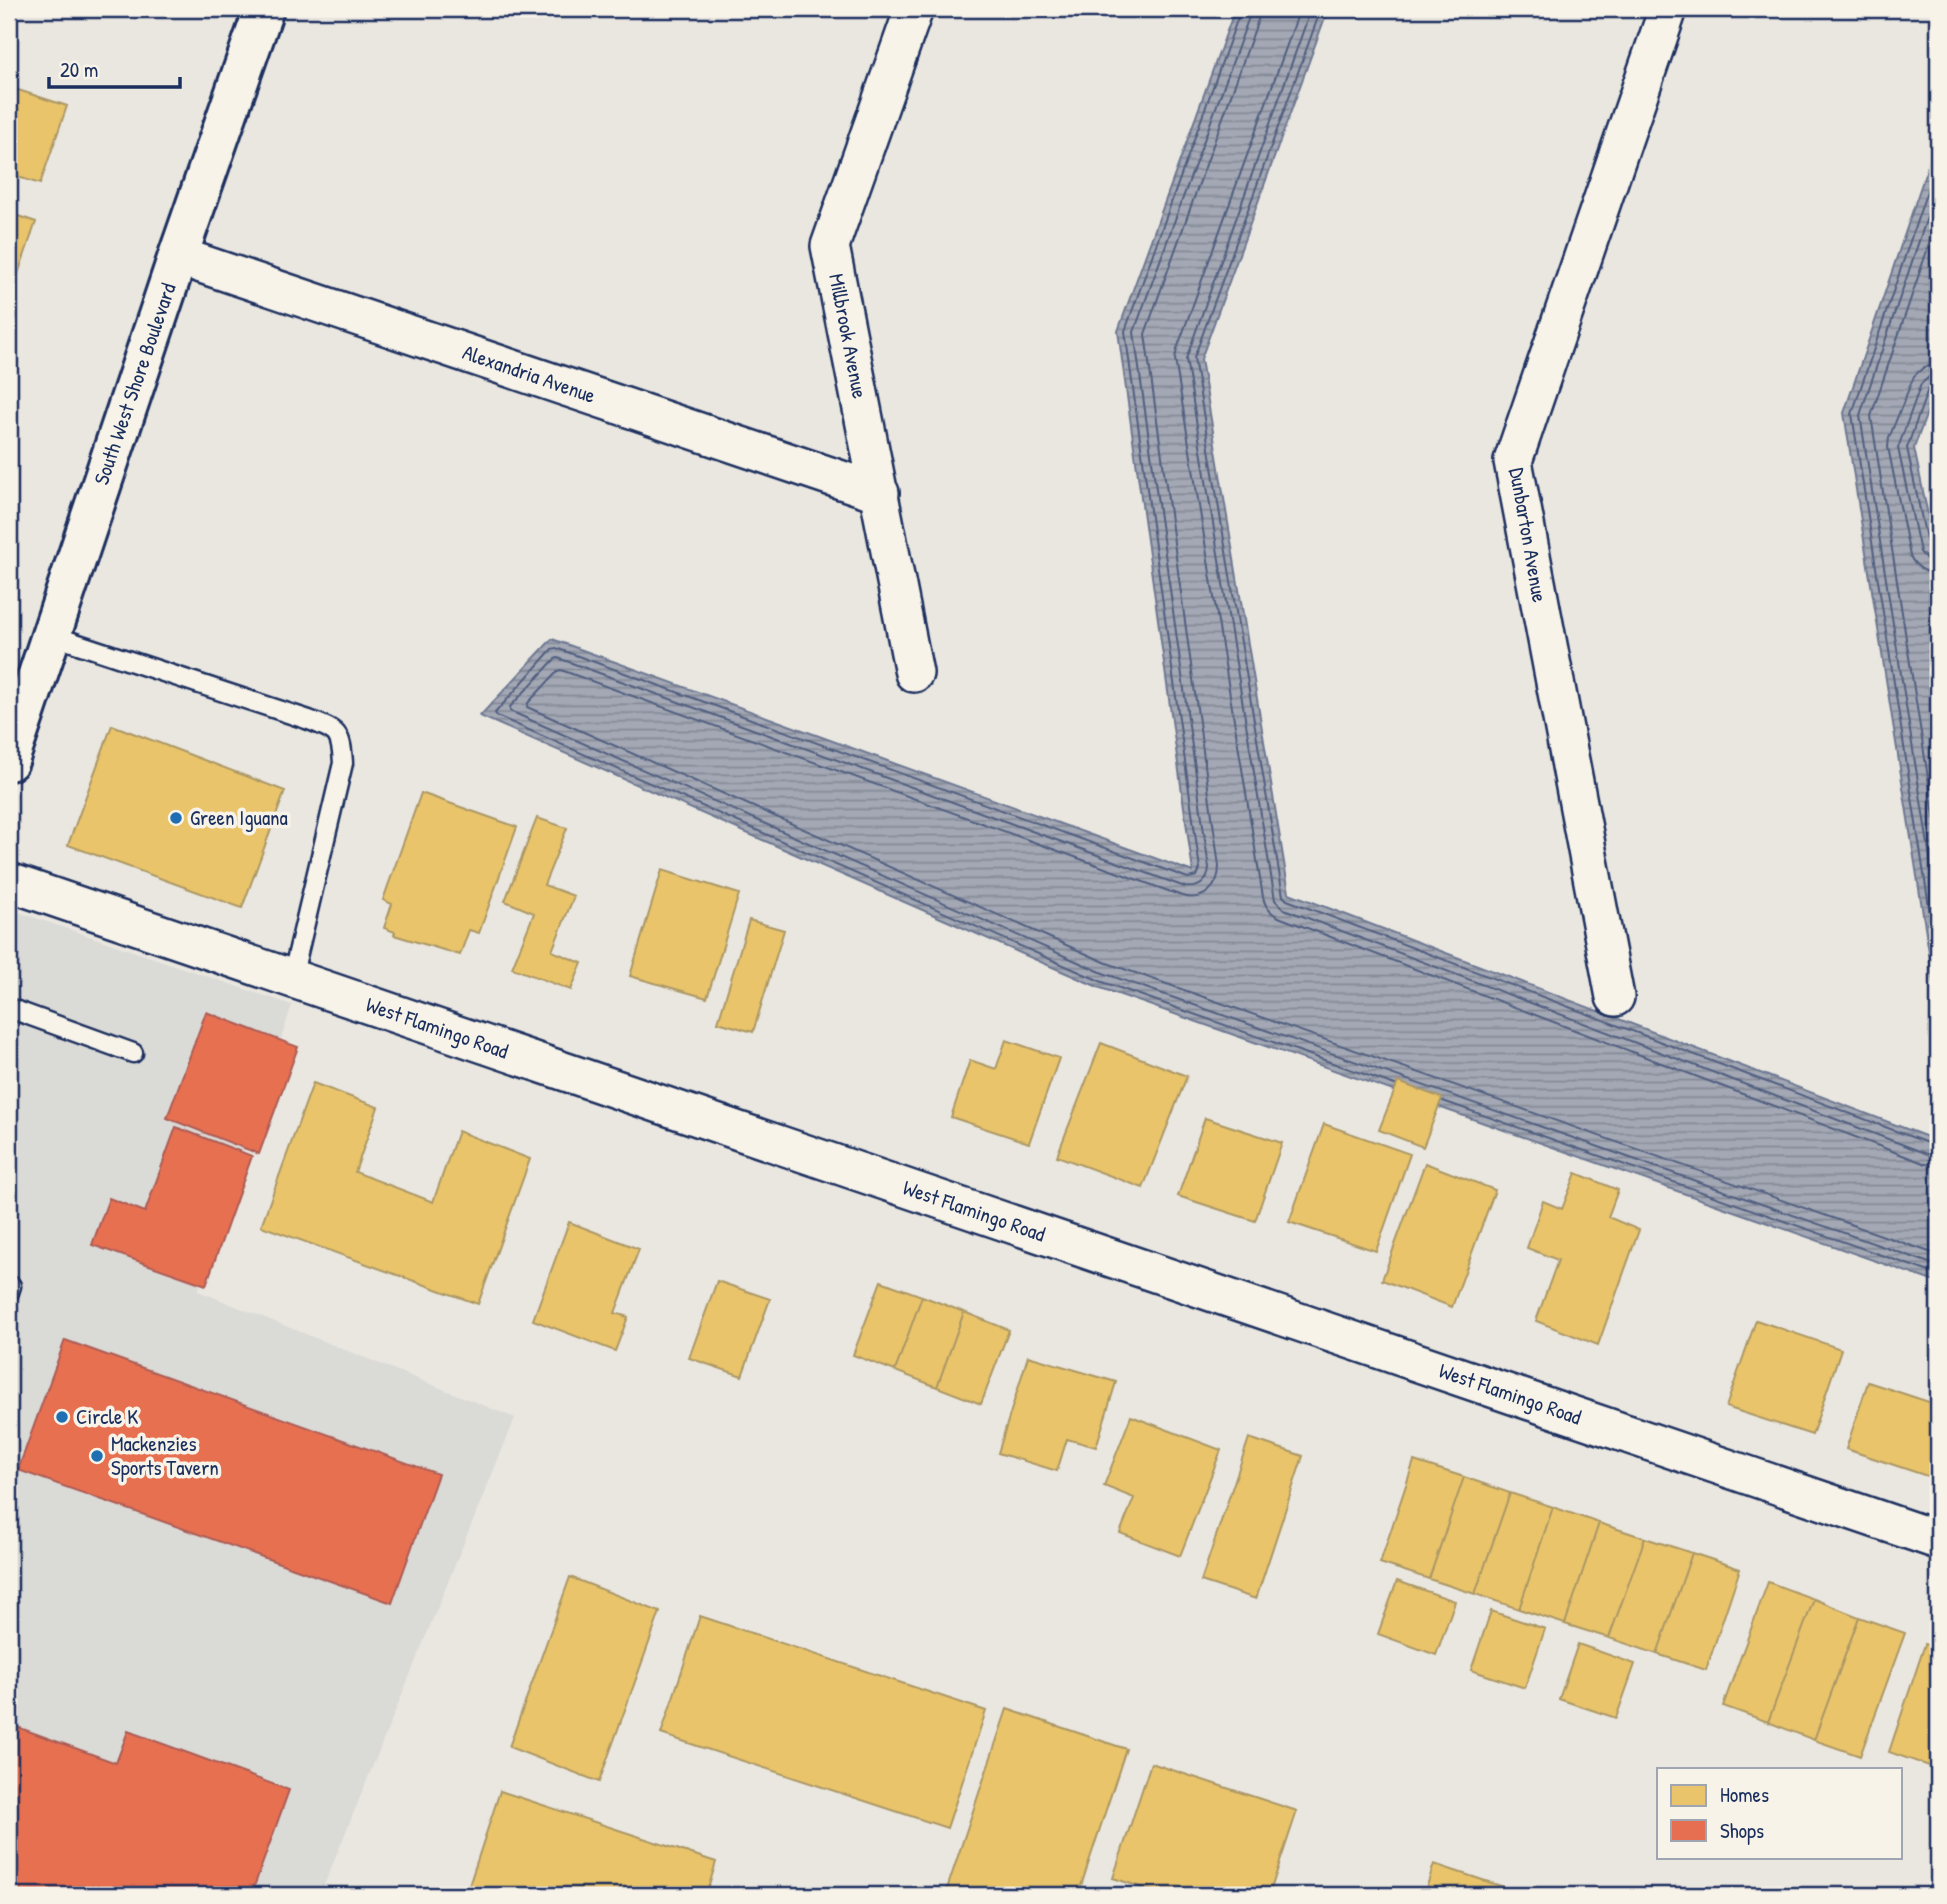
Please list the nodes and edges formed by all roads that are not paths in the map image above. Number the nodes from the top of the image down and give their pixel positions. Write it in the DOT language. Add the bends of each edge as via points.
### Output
graph roads {
  1 [pos="264,9"];
  2 [pos="914,9"];
  3 [pos="1668,9"];
  4 [pos="178,256"];
  5 [pos="880,493"];
  6 [pos="51,635"];
  7 [pos="914,673"];
  8 [pos="9,761"];
  9 [pos="9,882"];
  10 [pos="292,978"];
  11 [pos="1615,997"];
  12 [pos="9,1008"];
  13 [pos="133,1053"];
  14 [pos="1938,1540"];
  1 -- 4 [label="street, South West Shore Boulevard"];
  2 -- 5 [label="street, Millbrook Avenue" via="830,246"];
  3 -- 11 [label="street, Dunbarton Avenue" via="1513,461"];
  4 -- 5 [label="street, Alexandria Avenue"];
  4 -- 6 [label="street, South West Shore Boulevard"];
  5 -- 7 [label="street, Millbrook Avenue"];
  6 -- 8 [label="street, South West Shore Boulevard"];
  6 -- 10 [label="lane" via="309,720 331,728 340,738 343,763"];
  9 -- 10 [label="street, West Flamingo Road"];
  10 -- 14 [label="street, West Flamingo Road"];
  12 -- 13 [label="lane"];
}
